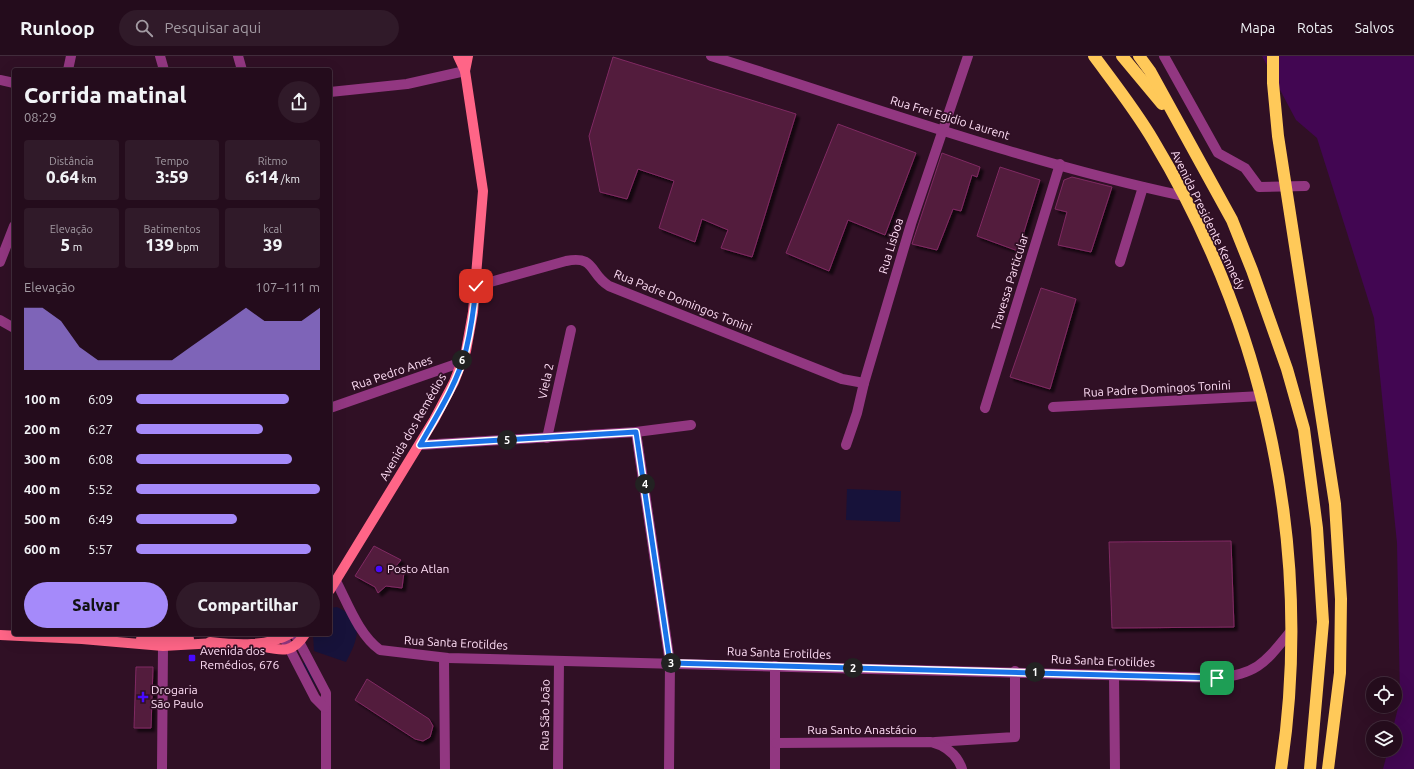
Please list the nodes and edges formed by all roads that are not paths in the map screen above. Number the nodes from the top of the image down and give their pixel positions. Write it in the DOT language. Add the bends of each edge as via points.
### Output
graph roads {
  1 [pos="71,56"];
  2 [pos="160,56"];
  3 [pos="238,56"];
  4 [pos="458,56"];
  5 [pos="468,56"];
  6 [pos="711,56"];
  7 [pos="968,56"];
  8 [pos="1094,56"];
  9 [pos="1122,56"];
  10 [pos="1139,56"];
  11 [pos="1164,56"];
  12 [pos="1272,56"];
  13 [pos="68,68"];
  14 [pos="163,68"];
  15 [pos="241,68"];
  16 [pos="465,71"];
  17 [pos="0,80"];
  18 [pos="12,83"];
  19 [pos="332,92"];
  20 [pos="1180,127"];
  21 [pos="943,131"];
  22 [pos="1060,164"];
  23 [pos="1306,186"];
  24 [pos="1143,187"];
  25 [pos="1184,196"];
  26 [pos="5,234"];
  27 [pos="0,262"];
  28 [pos="1120,262"];
  29 [pos="476,286"];
  30 [pos="0,320"];
  31 [pos="12,327"];
  32 [pos="571,330"];
  33 [pos="462,362"];
  34 [pos="864,383"];
  35 [pos="1262,396"];
  36 [pos="332,407"];
  37 [pos="1053,407"];
  38 [pos="985,408"];
  39 [pos="691,425"];
  40 [pos="636,432"];
  41 [pos="547,438"];
  42 [pos="420,445"];
  43 [pos="846,445"];
  44 [pos="336,581"];
  45 [pos="332,587"];
  46 [pos="1291,631"];
  47 [pos="0,635"];
  48 [pos="12,636"];
  49 [pos="18,636"];
  50 [pos="82,636"];
  51 [pos="287,636"];
  52 [pos="37,637"];
  53 [pos="300,637"];
  54 [pos="0,639"];
  55 [pos="97,640"];
  56 [pos="216,643"];
  57 [pos="249,645"];
  58 [pos="163,646"];
  59 [pos="290,649"];
  60 [pos="444,658"];
  61 [pos="559,661"];
  62 [pos="670,663"];
  63 [pos="775,666"];
  64 [pos="1015,671"];
  65 [pos="1114,674"];
  66 [pos="325,708"];
  67 [pos="931,742"];
  68 [pos="776,743"];
  69 [pos="162,769"];
  70 [pos="326,769"];
  71 [pos="445,769"];
  72 [pos="558,769"];
  73 [pos="669,769"];
  74 [pos="775,769"];
  75 [pos="962,769"];
  76 [pos="1115,769"];
  77 [pos="1281,769"];
  78 [pos="1310,769"];
  79 [pos="1328,769"];
  1 -- 13 [label="street"];
  2 -- 14 [label="street"];
  3 -- 15 [label="street"];
  4 -- 16 [label="main road, Avenida dos Remédios"];
  5 -- 16 [label="main road, Avenida dos Remédios"];
  6 -- 21 [label="street, Rua Frei Egidio Laurent"];
  7 -- 21 [label="street, Rua Lisboa"];
  8 -- 25 [label="highway, Avenida Presidente Kennedy" via="1153,139"];
  9 -- 20 [label="highway"];
  10 -- 20 [label="highway" via="1150,71"];
  11 -- 23 [label="street" via="1218,153 1246,168 1259,187"];
  12 -- 79 [label="highway, bridge" via="1278,136 1335,504 1341,599 1340,673"];
  16 -- 19 [label="street" via="407,84"];
  16 -- 29 [label="main road, Avenida dos Remédios" via="483,191"];
  17 -- 18 [label="street"];
  20 -- 78 [label="highway" via="1232,220 1287,369 1304,429 1317,528 1323,622"];
  21 -- 22 [label="street, Rua Frei Egidio Laurent"];
  21 -- 34 [label="street, Rua Lisboa" via="911,224"];
  22 -- 24 [label="street, Rua Frei Egidio Laurent"];
  22 -- 38 [label="street, Travessa Particular"];
  24 -- 25 [label="street, Rua Frei Egidio Laurent"];
  24 -- 28 [label="street"];
  25 -- 35 [label="highway, Avenida Presidente Kennedy" via="1226,287"];
  26 -- 27 [label="street"];
  29 -- 33 [label="main road, Avenida dos Remédios"];
  29 -- 34 [label="street, Rua Padre Domingos Tonini" via="566,261 582,260 590,264 599,279 609,286 842,378"];
  30 -- 31 [label="street"];
  32 -- 41 [label="street, Viela 2"];
  33 -- 36 [label="street, Rua Pedro Anes"];
  33 -- 42 [label="main road, Avenida dos Remédios"];
  34 -- 43 [label="street, Rua Lisboa"];
  35 -- 37 [label="street, Rua Padre Domingos Tonini"];
  35 -- 46 [label="highway, Avenida Presidente Kennedy" via="1278,467 1289,554"];
  39 -- 40 [label="street"];
  40 -- 41 [label="street"];
  40 -- 62 [label="street"];
  41 -- 42 [label="street"];
  42 -- 44 [label="main road, Avenida dos Remédios"];
  44 -- 45 [label="main road, Avenida dos Remédios"];
  44 -- 60 [label="street, Rua Santa Erotildes" via="372,645 380,650"];
  46 -- 65 [label="street, Rua Santa Erotildes" via="1266,661 1252,671 1236,676 1217,678"];
  46 -- 77 [label="highway, Avenida Presidente Kennedy" via="1291,680"];
  47 -- 48 [label="main road"];
  49 -- 52 [label="main road"];
  50 -- 52 [label="main road"];
  50 -- 55 [label="main road"];
  51 -- 57 [label="main road" via="272,642"];
  51 -- 59 [label="street"];
  52 -- 54 [label="main road"];
  53 -- 59 [label="main road"];
  53 -- 66 [label="street" via="326,693"];
  55 -- 56 [label="main road" via="181,638"];
  55 -- 58 [label="main road"];
  56 -- 57 [label="main road"];
  56 -- 58 [label="main road"];
  57 -- 59 [label="main road" via="285,651"];
  58 -- 69 [label="street"];
  59 -- 66 [label="street" via="315,698"];
  60 -- 61 [label="street, Rua Santa Erotildes"];
  60 -- 71 [label="street"];
  61 -- 62 [label="street, Rua Santa Erotildes"];
  61 -- 72 [label="street, Rua São João"];
  62 -- 63 [label="street, Rua Santa Erotildes"];
  62 -- 73 [label="street"];
  63 -- 64 [label="street, Rua Santa Erotildes"];
  63 -- 68 [label="street"];
  64 -- 65 [label="street, Rua Santa Erotildes"];
  64 -- 67 [label="street" via="1015,737"];
  65 -- 76 [label="street"];
  66 -- 70 [label="street"];
  67 -- 68 [label="street, Rua Santo Anastácio"];
  67 -- 75 [label="street, Rua Santo Anastácio" via="948,749 956,756"];
  68 -- 74 [label="street"];
}
